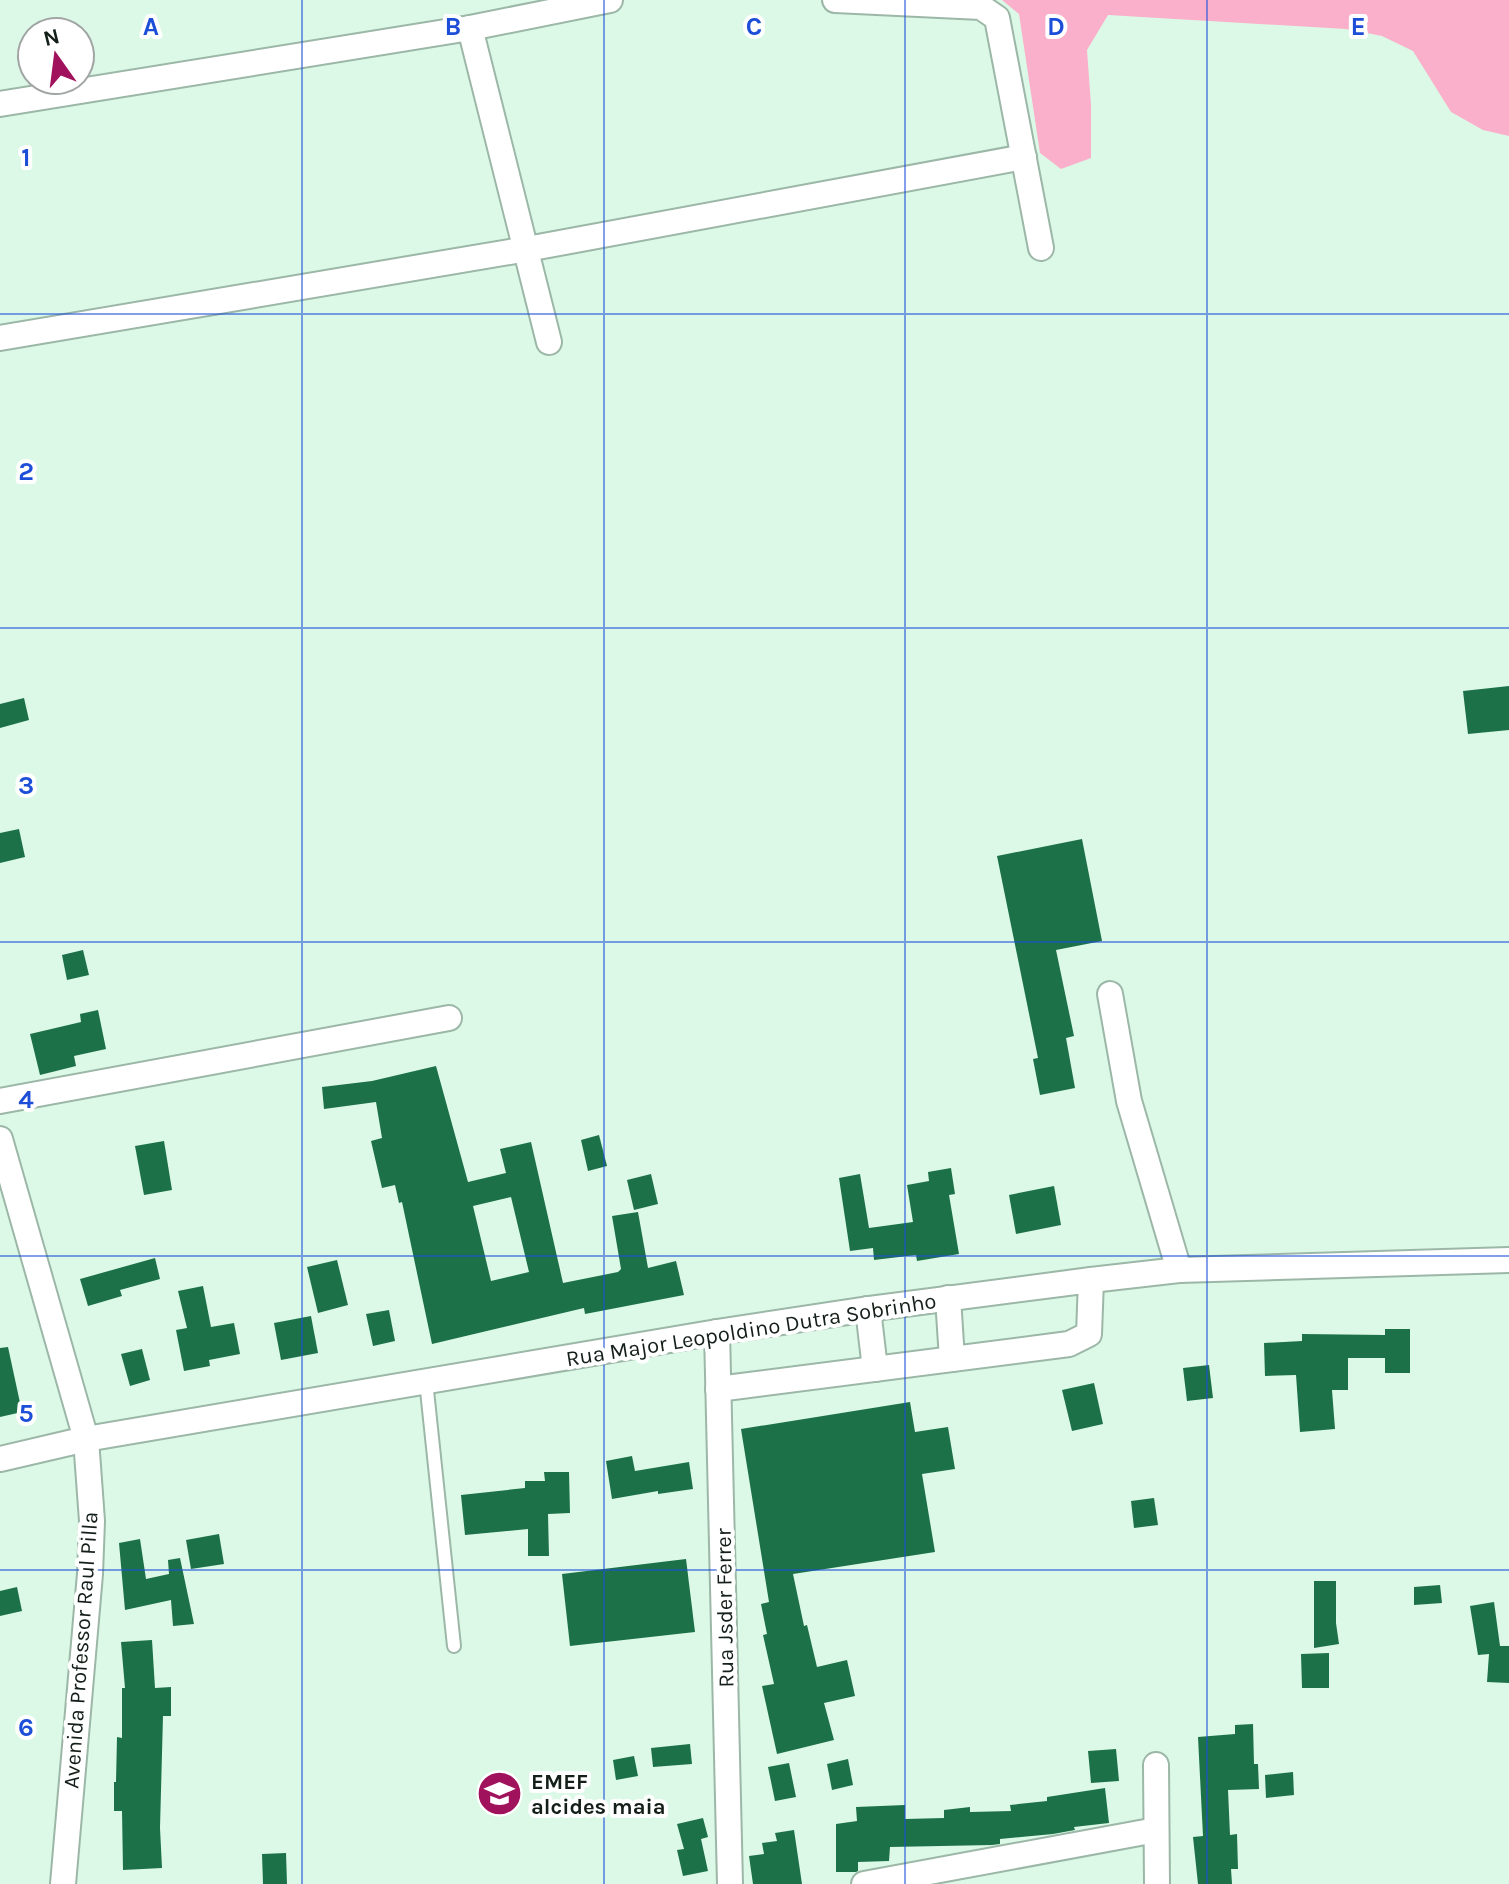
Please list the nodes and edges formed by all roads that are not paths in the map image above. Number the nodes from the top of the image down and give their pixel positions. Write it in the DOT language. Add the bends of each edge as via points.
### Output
graph roads {
  1 [pos="610,0"];
  2 [pos="835,0"];
  3 [pos="470,28"];
  4 [pos="0,104"];
  5 [pos="1024,157"];
  6 [pos="1041,248"];
  7 [pos="527,249"];
  8 [pos="0,338"];
  9 [pos="549,342"];
  10 [pos="1110,994"];
  11 [pos="449,1018"];
  12 [pos="0,1101"];
  13 [pos="0,1139"];
  14 [pos="1509,1260"];
  15 [pos="1179,1270"];
  16 [pos="1091,1280"];
  17 [pos="948,1298"];
  18 [pos="868,1309"];
  19 [pos="717,1332"];
  20 [pos="952,1359"];
  21 [pos="875,1369"];
  22 [pos="426,1381"];
  23 [pos="718,1389"];
  24 [pos="86,1439"];
  25 [pos="0,1459"];
  26 [pos="454,1646"];
  27 [pos="1156,1765"];
  28 [pos="1156,1830"];
  29 [pos="63,1884"];
  30 [pos="730,1884"];
  31 [pos="864,1884"];
  32 [pos="1157,1884"];
  1 -- 3 [label="street"];
  2 -- 5 [label="street" via="981,7 997,18"];
  3 -- 4 [label="street"];
  3 -- 7 [label="street"];
  5 -- 6 [label="street"];
  5 -- 7 [label="street"];
  7 -- 8 [label="street"];
  7 -- 9 [label="street"];
  10 -- 15 [label="street" via="1129,1101"];
  11 -- 12 [label="street"];
  13 -- 24 [label="street, Avenida Professor Raul Pilla"];
  14 -- 15 [label="street, Rua Major Leopoldino Dutra Sobrinho"];
  15 -- 16 [label="street, Rua Major Leopoldino Dutra Sobrinho"];
  16 -- 17 [label="street, Rua Major Leopoldino Dutra Sobrinho"];
  16 -- 20 [label="street" via="1089,1334 1081,1340"];
  17 -- 18 [label="street, Rua Major Leopoldino Dutra Sobrinho"];
  17 -- 20 [label="street"];
  18 -- 19 [label="street, Rua Major Leopoldino Dutra Sobrinho"];
  18 -- 21 [label="street"];
  19 -- 22 [label="street, Rua Major Leopoldino Dutra Sobrinho"];
  19 -- 23 [label="street, Rua Jsder Ferrer"];
  20 -- 21 [label="street"];
  21 -- 23 [label="street"];
  22 -- 24 [label="street, Rua Major Leopoldino Dutra Sobrinho"];
  22 -- 26 [label="lane"];
  23 -- 30 [label="street, Rua Jsder Ferrer"];
  24 -- 25 [label="street, Rua Major Leopoldino Dutra Sobrinho"];
  24 -- 29 [label="street, Avenida Professor Raul Pilla" via="90,1574"];
  27 -- 28 [label="street"];
  28 -- 31 [label="street"];
  28 -- 32 [label="street"];
}
